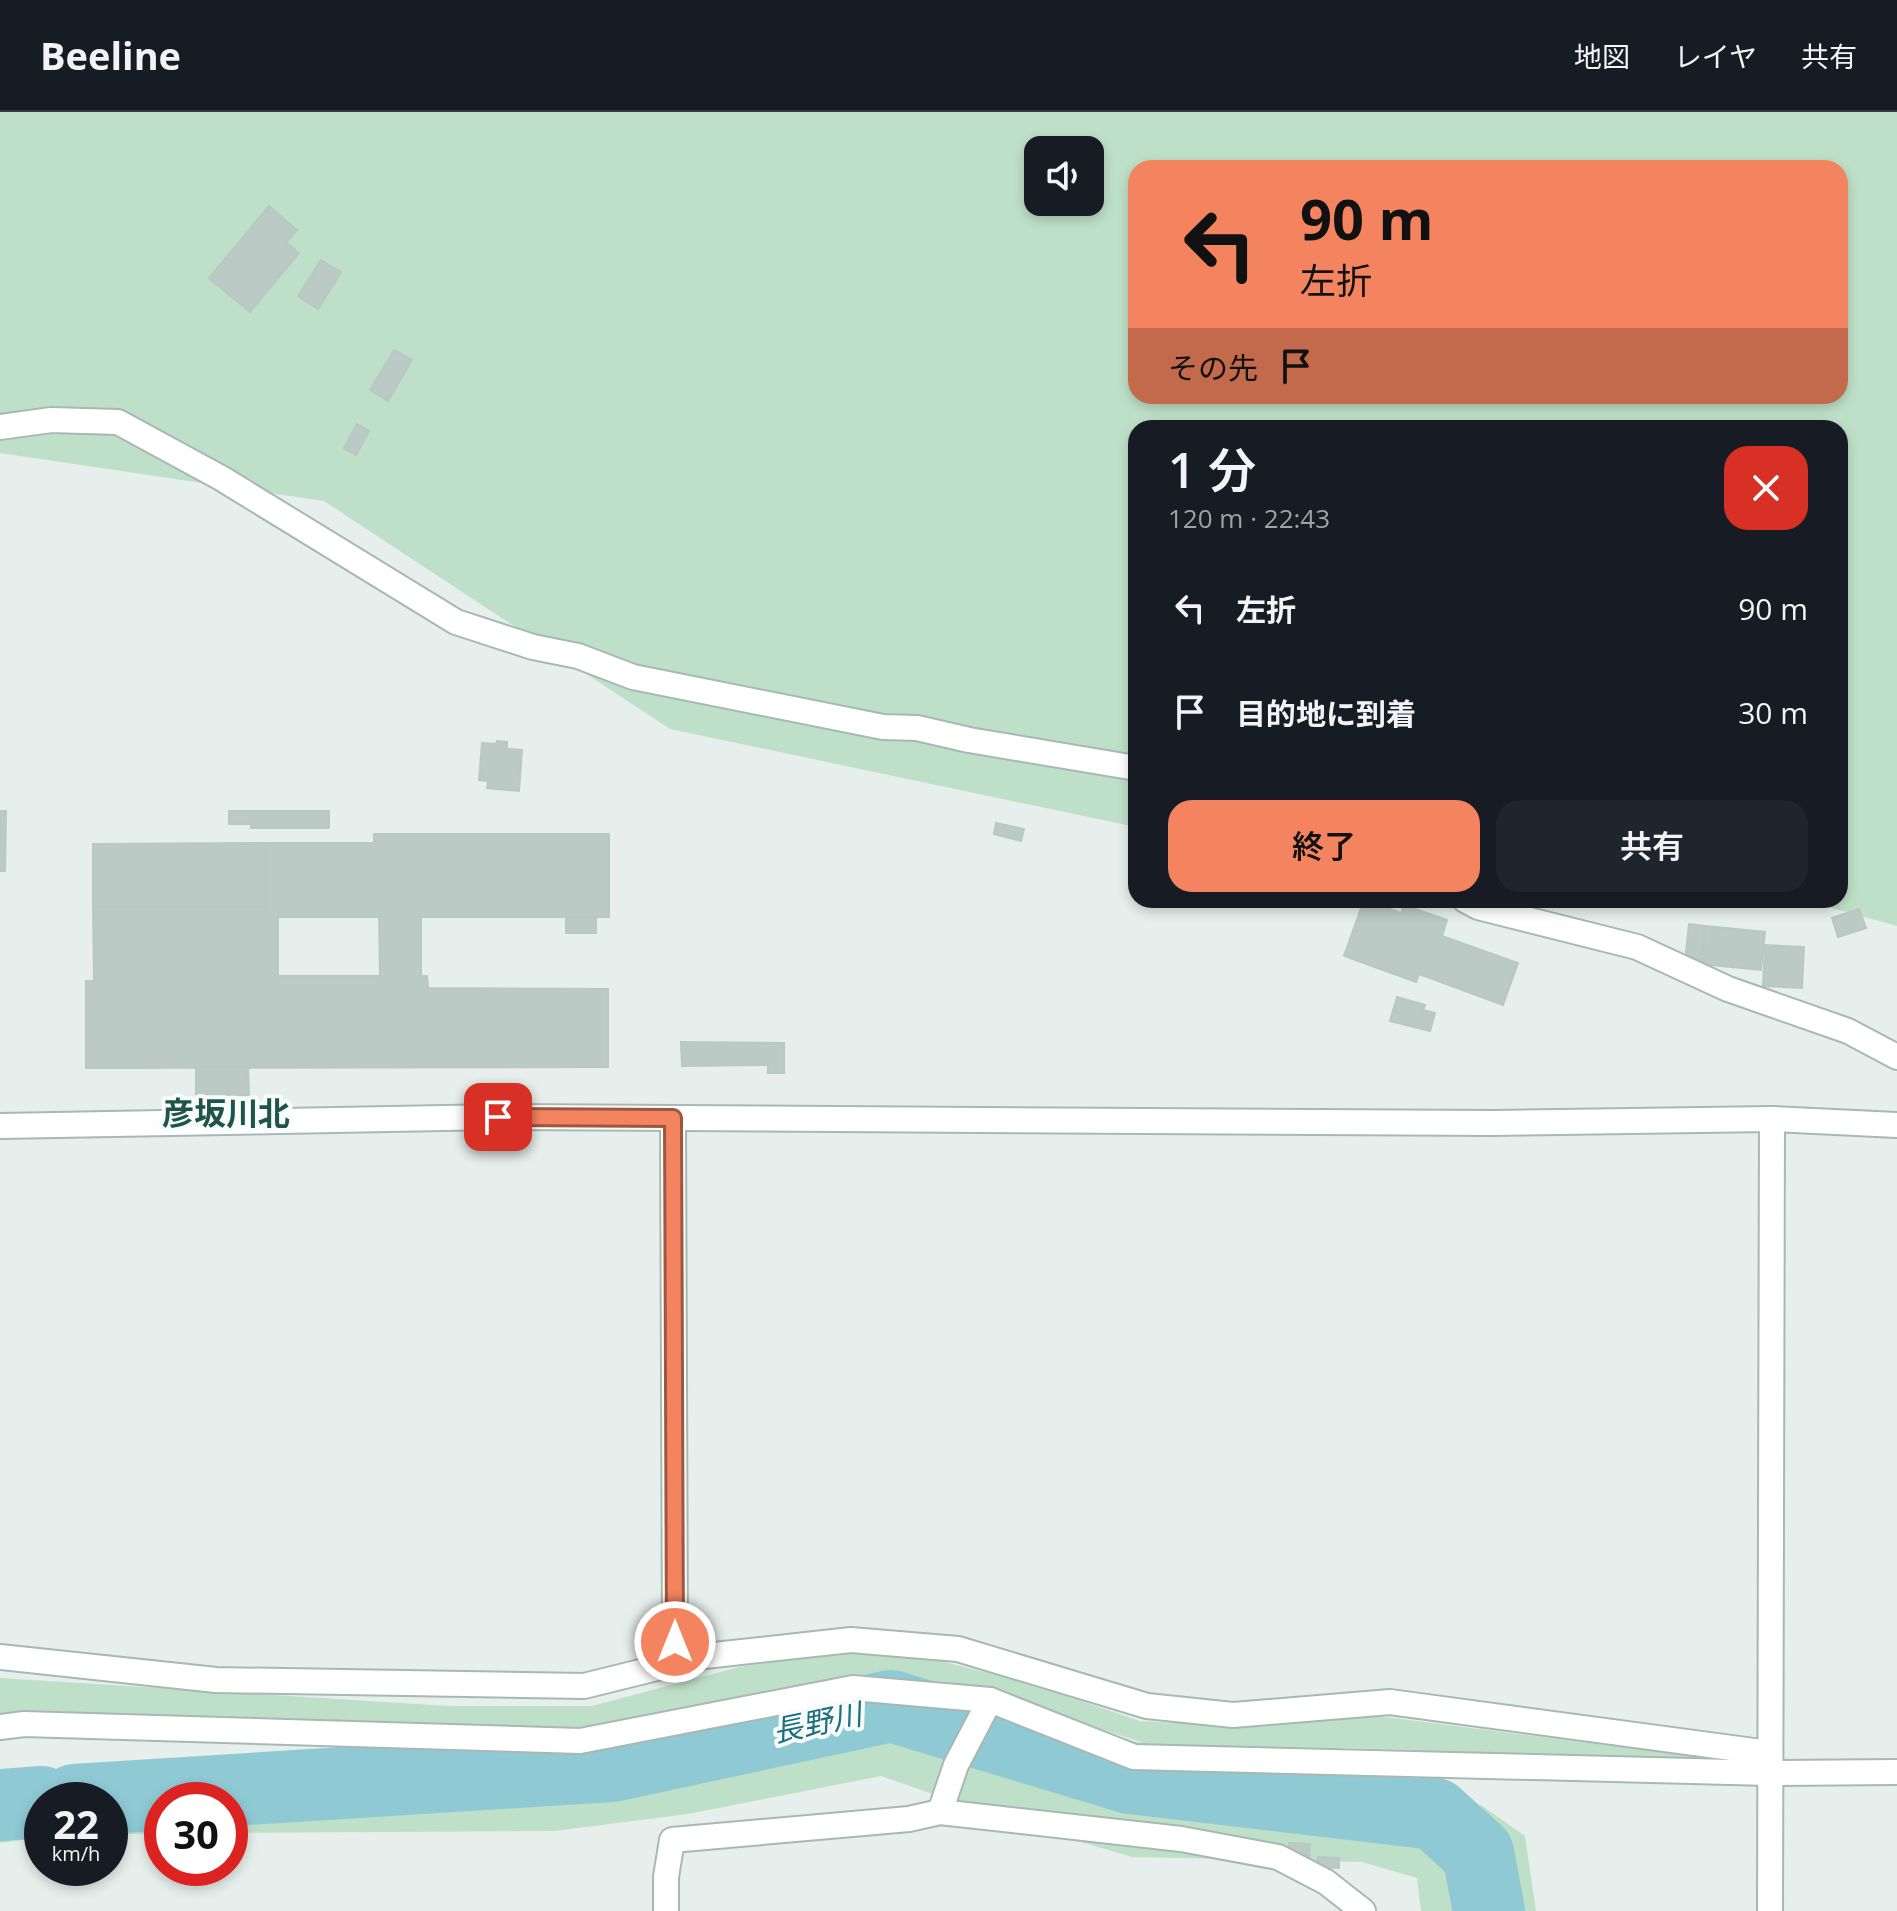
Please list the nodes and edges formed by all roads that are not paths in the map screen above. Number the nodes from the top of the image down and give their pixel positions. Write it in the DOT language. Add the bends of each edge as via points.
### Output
graph roads {
  1 [pos="0,427"];
  2 [pos="1128,767"];
  3 [pos="1482,908"];
  4 [pos="1897,1057"];
  5 [pos="673,1118"];
  6 [pos="1772,1119"];
  7 [pos="1897,1125"];
  8 [pos="0,1126"];
  9 [pos="675,1642"];
  10 [pos="0,1657"];
  11 [pos="987,1707"];
  12 [pos="0,1727"];
  13 [pos="1769,1763"];
  14 [pos="1897,1772"];
  15 [pos="940,1812"];
  16 [pos="666,1911"];
  17 [pos="1363,1911"];
  18 [pos="1770,1911"];
  1 -- 2 [label="street" via="51,420 118,422 221,478 456,622 533,647 578,656 633,677 883,727 917,728"];
  3 -- 4 [label="street" via="1637,947 1728,989 1848,1031"];
  5 -- 6 [label="street" via="1492,1123"];
  5 -- 8 [label="street"];
  5 -- 9 [label="street"];
  6 -- 7 [label="street"];
  6 -- 13 [label="street"];
  10 -- 13 [label="street" via="216,1680 584,1686 705,1656 851,1640 958,1649 1147,1706 1233,1715 1390,1702"];
  11 -- 12 [label="street" via="853,1688 580,1741"];
  11 -- 13 [label="street" via="1134,1757"];
  11 -- 15 [label="street" via="956,1765"];
  13 -- 14 [label="street"];
  13 -- 18 [label="street"];
  15 -- 16 [label="street" via="672,1840"];
  15 -- 17 [label="street" via="1181,1839 1278,1857 1326,1882"];
}
